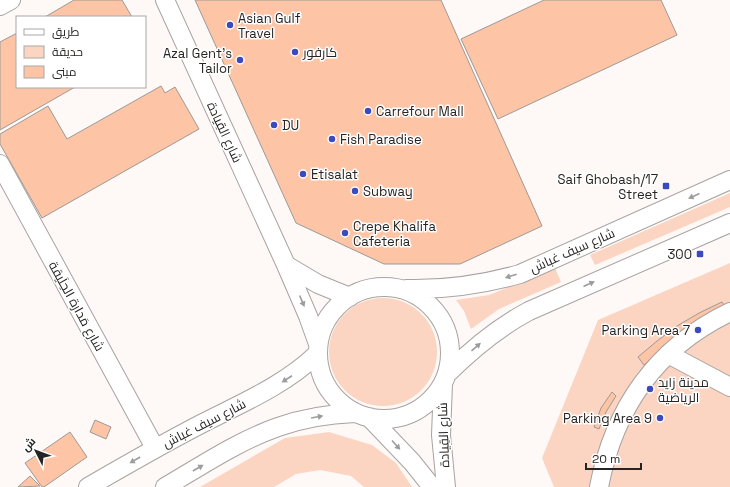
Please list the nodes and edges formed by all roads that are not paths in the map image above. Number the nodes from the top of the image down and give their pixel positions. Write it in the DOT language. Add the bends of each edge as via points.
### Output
graph roads {
  1 [pos="11,0"];
  2 [pos="165,0"];
  3 [pos="0,6"];
  4 [pos="0,164"];
  5 [pos="730,180"];
  6 [pos="730,223"];
  7 [pos="286,265"];
  8 [pos="406,289"];
  9 [pos="350,297"];
  10 [pos="730,312"];
  11 [pos="317,349"];
  12 [pos="668,354"];
  13 [pos="445,379"];
  14 [pos="730,387"];
  15 [pos="362,415"];
  16 [pos="155,448"];
  17 [pos="88,487"];
  18 [pos="164,487"];
  19 [pos="432,487"];
  20 [pos="446,487"];
  21 [pos="599,487"];
  1 -- 3 [label="street"];
  2 -- 7 [label="street, شارع القِيادة"];
  4 -- 16 [label="street, شارع مَدارة الحِلَيقة"];
  5 -- 8 [label="street, شارع سيف غباش, one-way" via="520,274 460,287"];
  13 -- 6 [label="street, one-way" via="485,339 528,311"];
  7 -- 9 [label="street" via="318,284"];
  7 -- 11 [label="street, شارع القِيادة, one-way" via="308,316"];
  8 -- 9 [label="street" via="392,286 377,287"];
  8 -- 13 [label="street" via="419,296 440,316 450,344 450,359"];
  9 -- 11 [label="street" via="329,317"];
  10 -- 12 [label="street" via="690,335"];
  11 -- 15 [label="street" via="322,378 328,389 345,406"];
  11 -- 16 [label="street, شارع سيف غباش, one-way" via="307,364 285,380"];
  12 -- 14 [label="street"];
  12 -- 21 [label="street" via="646,377 628,404 603,464"];
  13 -- 15 [label="street" via="433,398 419,409 403,416 386,419"];
  13 -- 20 [label="street, شارع القِيادة" via="441,435"];
  18 -- 15 [label="street, one-way" via="242,443 278,427 316,417"];
  15 -- 19 [label="street, شارع القِيادة, one-way" via="412,462"];
  16 -- 17 [label="street, شارع سيف غباش, one-way"];
}
